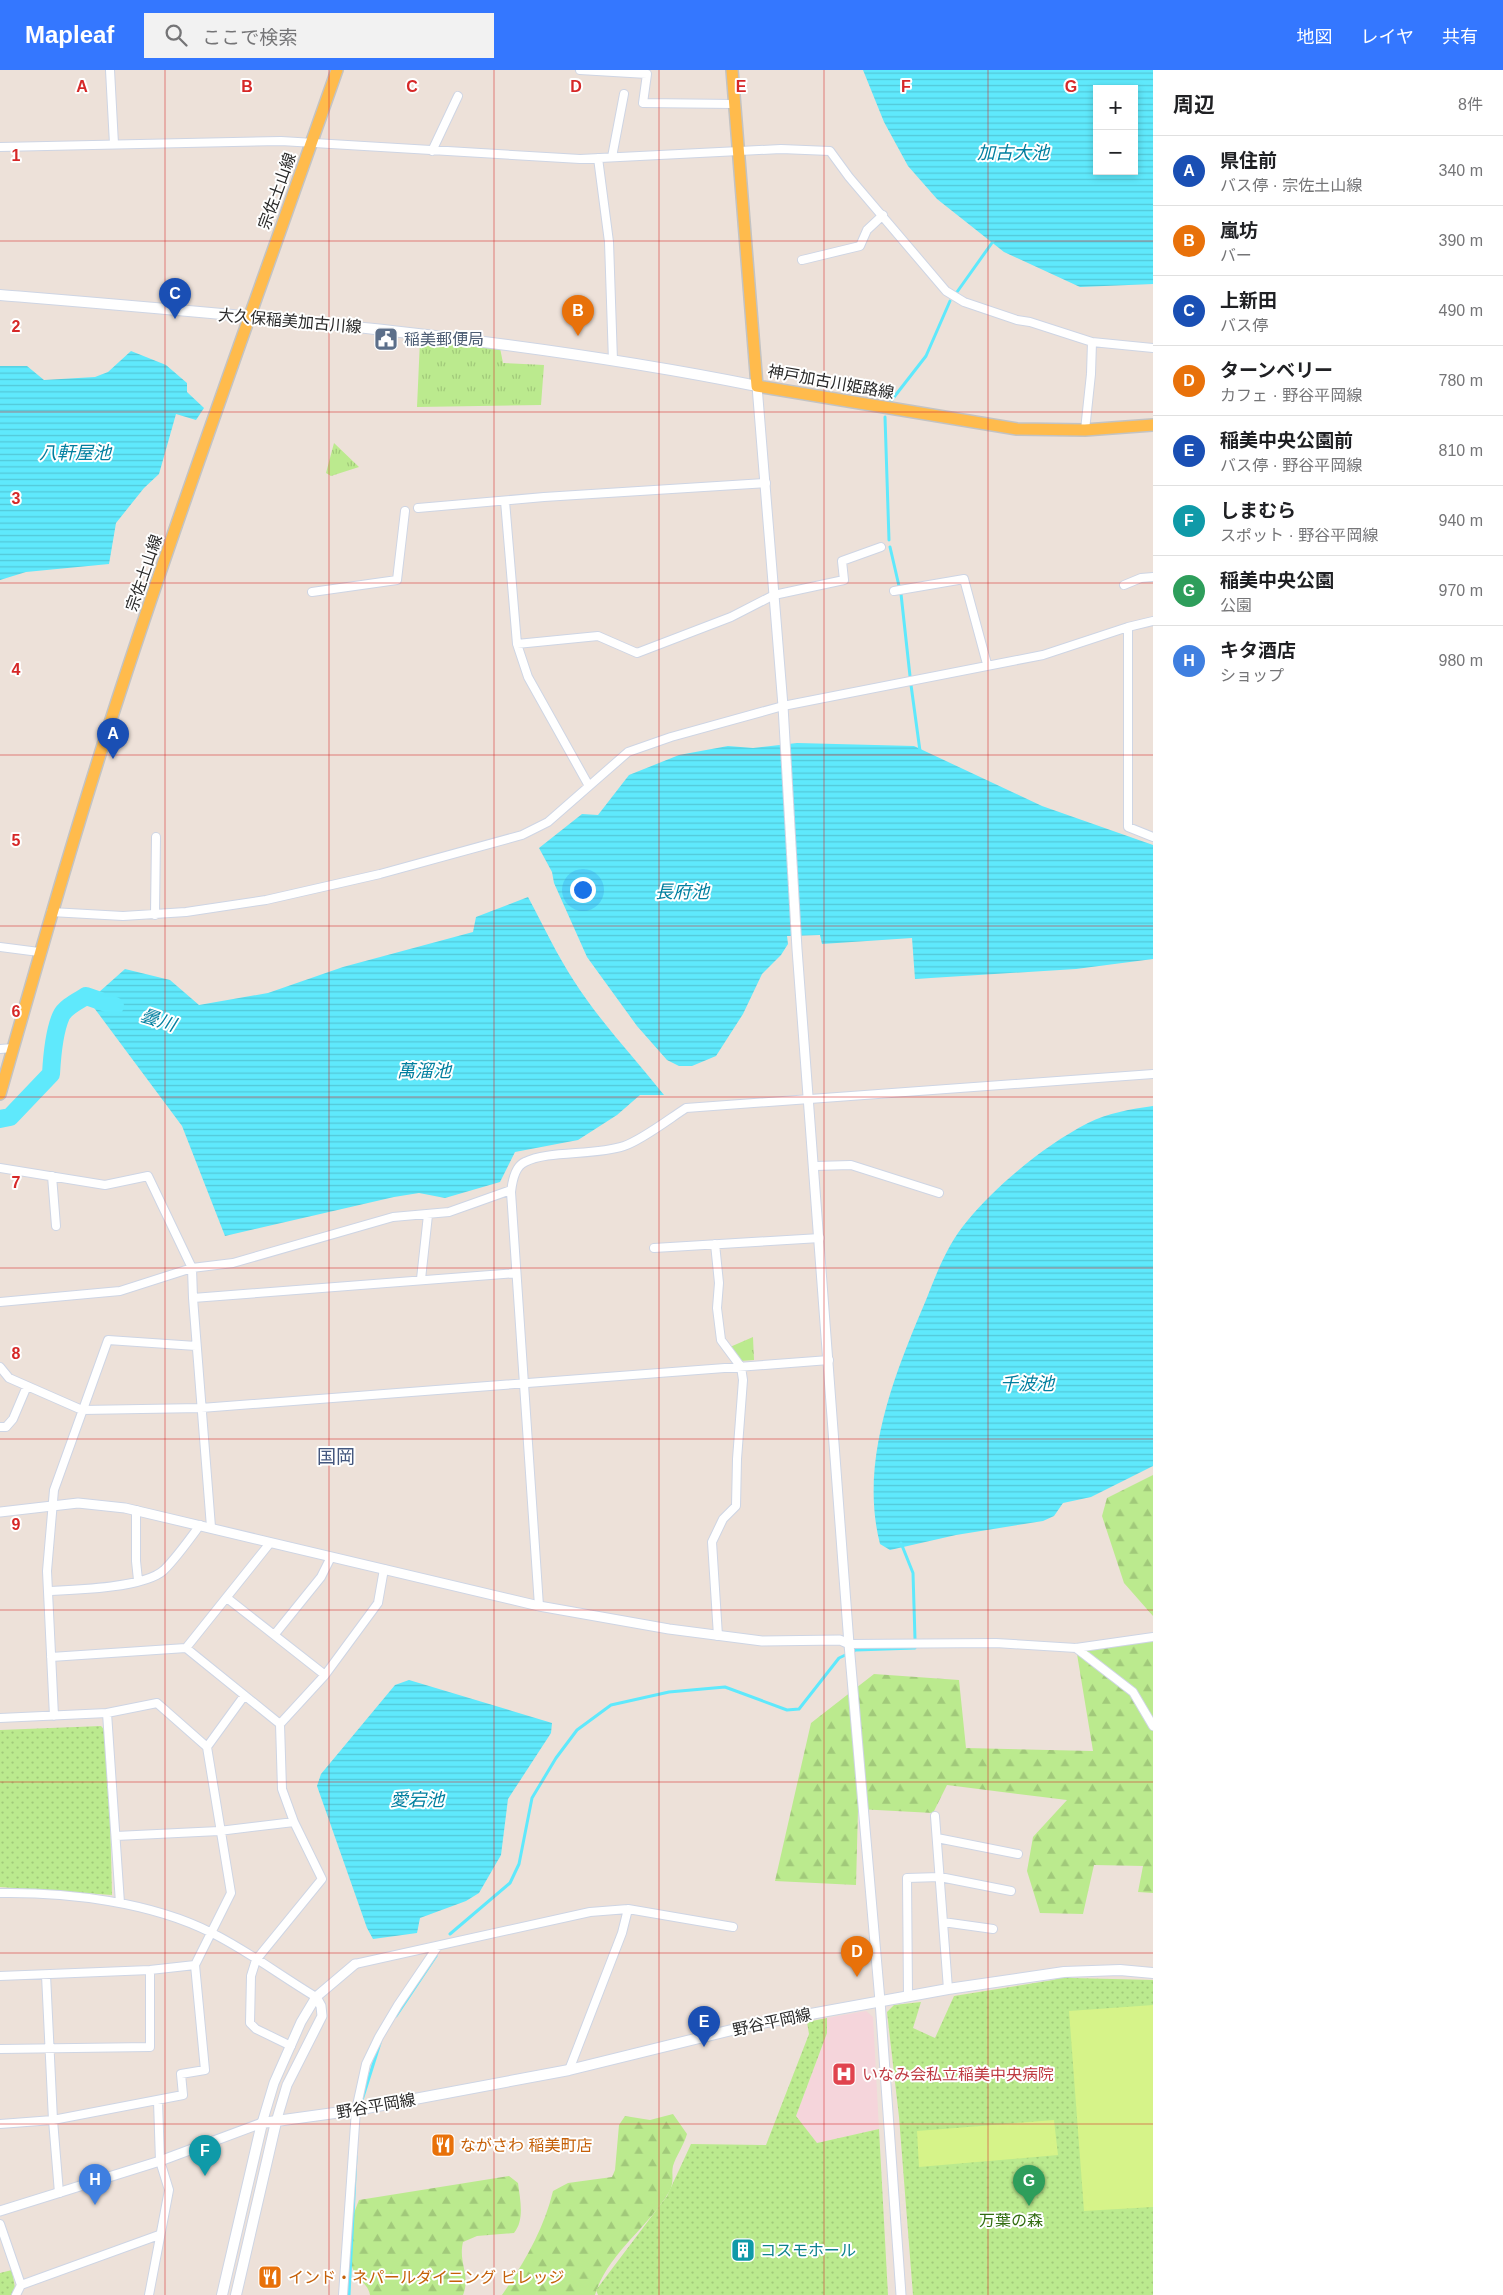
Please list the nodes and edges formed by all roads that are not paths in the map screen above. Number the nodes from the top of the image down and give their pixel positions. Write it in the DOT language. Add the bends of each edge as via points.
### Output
graph roads {
  1 [pos="110,70"];
  2 [pos="337,70"];
  3 [pos="580,70"];
  4 [pos="732,70"];
  5 [pos="624,94"];
  6 [pos="458,96"];
  7 [pos="734,104"];
  8 [pos="618,124"];
  9 [pos="627,126"];
  10 [pos="312,142"];
  11 [pos="114,144"];
  12 [pos="0,147"];
  13 [pos="432,151"];
  14 [pos="738,152"];
  15 [pos="598,158"];
  16 [pos="612,158"];
  17 [pos="883,216"];
  18 [pos="802,260"];
  19 [pos="0,295"];
  20 [pos="249,318"];
  21 [pos="1092,342"];
  22 [pos="1153,348"];
  23 [pos="613,361"];
  24 [pos="757,386"];
  25 [pos="1153,425"];
  26 [pos="1085,430"];
  27 [pos="766,483"];
  28 [pos="505,501"];
  29 [pos="418,508"];
  30 [pos="405,511"];
  31 [pos="881,547"];
  32 [pos="1153,577"];
  33 [pos="1124,584"];
  34 [pos="894,591"];
  35 [pos="312,592"];
  36 [pos="774,595"];
  37 [pos="1153,621"];
  38 [pos="1128,627"];
  39 [pos="517,644"];
  40 [pos="987,664"];
  41 [pos="783,706"];
  42 [pos="589,786"];
  43 [pos="156,837"];
  44 [pos="1153,837"];
  45 [pos="51,912"];
  46 [pos="155,915"];
  47 [pos="0,946"];
  48 [pos="39,952"];
  49 [pos="13,1048"];
  50 [pos="0,1049"];
  51 [pos="1153,1074"];
  52 [pos="0,1094"];
  53 [pos="810,1099"];
  54 [pos="815,1166"];
  55 [pos="0,1168"];
  56 [pos="52,1176"];
  57 [pos="511,1190"];
  58 [pos="939,1193"];
  59 [pos="428,1215"];
  60 [pos="56,1226"];
  61 [pos="820,1238"];
  62 [pos="715,1244"];
  63 [pos="654,1248"];
  64 [pos="192,1268"];
  65 [pos="516,1273"];
  66 [pos="421,1279"];
  67 [pos="193,1298"];
  68 [pos="0,1302"];
  69 [pos="196,1346"];
  70 [pos="829,1360"];
  71 [pos="0,1367"];
  72 [pos="741,1367"];
  73 [pos="525,1384"];
  74 [pos="27,1386"];
  75 [pos="201,1408"];
  76 [pos="82,1410"];
  77 [pos="0,1427"];
  78 [pos="53,1506"];
  79 [pos="136,1510"];
  80 [pos="0,1512"];
  81 [pos="200,1525"];
  82 [pos="211,1527"];
  83 [pos="270,1542"];
  84 [pos="331,1558"];
  85 [pos="384,1569"];
  86 [pos="138,1580"];
  87 [pos="48,1591"];
  88 [pos="227,1598"];
  89 [pos="539,1606"];
  90 [pos="275,1634"];
  91 [pos="718,1636"];
  92 [pos="1153,1636"];
  93 [pos="849,1644"];
  94 [pos="186,1648"];
  95 [pos="1076,1648"];
  96 [pos="51,1656"];
  97 [pos="325,1675"];
  98 [pos="244,1696"];
  99 [pos="106,1713"];
  100 [pos="54,1716"];
  101 [pos="0,1718"];
  102 [pos="280,1724"];
  103 [pos="1153,1726"];
  104 [pos="207,1747"];
  105 [pos="935,1816"];
  106 [pos="294,1822"];
  107 [pos="219,1831"];
  108 [pos="116,1836"];
  109 [pos="937,1838"];
  110 [pos="1018,1854"];
  111 [pos="940,1878"];
  112 [pos="1011,1892"];
  113 [pos="0,1893"];
  114 [pos="120,1903"];
  115 [pos="628,1909"];
  116 [pos="943,1922"];
  117 [pos="733,1927"];
  118 [pos="993,1929"];
  119 [pos="211,1933"];
  120 [pos="438,1946"];
  121 [pos="256,1960"];
  122 [pos="355,1964"];
  123 [pos="195,1965"];
  124 [pos="150,1970"];
  125 [pos="1153,1973"];
  126 [pos="46,1975"];
  127 [pos="0,1976"];
  128 [pos="948,1989"];
  129 [pos="908,1996"];
  130 [pos="316,1997"];
  131 [pos="880,2001"];
  132 [pos="291,2046"];
  133 [pos="51,2047"];
  134 [pos="0,2049"];
  135 [pos="569,2070"];
  136 [pos="158,2101"];
  137 [pos="356,2110"];
  138 [pos="53,2120"];
  139 [pos="276,2122"];
  140 [pos="0,2124"];
  141 [pos="262,2124"];
  142 [pos="160,2162"];
  143 [pos="59,2193"];
  144 [pos="0,2211"];
  145 [pos="0,2224"];
  146 [pos="159,2235"];
  147 [pos="21,2285"];
  148 [pos="16,2295"];
  149 [pos="149,2295"];
  150 [pos="222,2295"];
  151 [pos="236,2295"];
  152 [pos="343,2295"];
  153 [pos="901,2295"];
  1 -- 11 [label="street"];
  2 -- 10 [label="main road, 宗佐土山線"];
  3 -- 7 [label="street" via="647,74 642,102"];
  4 -- 7 [label="main road, 神戸加古川姫路線"];
  5 -- 8 [label="street"];
  6 -- 13 [label="street"];
  7 -- 14 [label="main road, 神戸加古川姫路線"];
  8 -- 9 [label="street"];
  8 -- 16 [label="street"];
  10 -- 11 [label="street" via="249,140"];
  10 -- 13 [label="street"];
  10 -- 20 [label="main road, 宗佐土山線"];
  11 -- 12 [label="street"];
  13 -- 15 [label="street"];
  14 -- 16 [label="street"];
  14 -- 17 [label="street" via="781,149 830,151"];
  14 -- 24 [label="main road, 神戸加古川姫路線"];
  15 -- 16 [label="street"];
  15 -- 23 [label="street" via="609,242"];
  17 -- 18 [label="street" via="867,230 860,246"];
  17 -- 21 [label="street" via="946,291 964,302"];
  19 -- 20 [label="main road, 大久保稲美加古川線"];
  20 -- 23 [label="main road, 大久保稲美加古川線" via="503,343"];
  20 -- 45 [label="main road, 宗佐土山線" via="122,686"];
  21 -- 22 [label="street"];
  21 -- 26 [label="street" via="1092,374"];
  23 -- 24 [label="main road, 大久保稲美加古川線"];
  24 -- 26 [label="main road, 神戸加古川姫路線" via="1017,429"];
  24 -- 27 [label="street"];
  25 -- 26 [label="main road, 神戸加古川姫路線"];
  27 -- 28 [label="street"];
  27 -- 36 [label="street"];
  28 -- 29 [label="street"];
  28 -- 39 [label="street"];
  30 -- 35 [label="street" via="397,580"];
  31 -- 36 [label="street" via="842,560 844,580"];
  32 -- 33 [label="street"];
  34 -- 40 [label="street" via="964,579"];
  36 -- 39 [label="street" via="731,617 637,653 598,636"];
  36 -- 41 [label="street"];
  37 -- 38 [label="street"];
  38 -- 40 [label="street" via="1043,655"];
  38 -- 44 [label="street" via="1128,827"];
  39 -- 42 [label="street" via="528,677"];
  40 -- 41 [label="street"];
  41 -- 42 [label="street" via="628,752"];
  41 -- 53 [label="street" via="797,949"];
  42 -- 46 [label="street" via="548,822 499,843 266,900"];
  43 -- 46 [label="street"];
  45 -- 46 [label="street"];
  45 -- 48 [label="main road, 宗佐土山線"];
  47 -- 48 [label="street"];
  48 -- 49 [label="main road, 宗佐土山線"];
  49 -- 50 [label="street"];
  49 -- 52 [label="main road, 宗佐土山線"];
  51 -- 53 [label="street"];
  53 -- 54 [label="street"];
  53 -- 57 [label="street" via="686,1108 625,1146 523,1162"];
  54 -- 58 [label="street" via="851,1165"];
  54 -- 61 [label="street"];
  55 -- 56 [label="street"];
  56 -- 60 [label="street"];
  56 -- 64 [label="street" via="105,1185 148,1176"];
  57 -- 59 [label="street" via="449,1212"];
  57 -- 65 [label="street"];
  59 -- 64 [label="street" via="393,1217 233,1262"];
  59 -- 66 [label="street"];
  61 -- 62 [label="street"];
  61 -- 70 [label="street"];
  62 -- 63 [label="street"];
  62 -- 72 [label="street" via="721,1340"];
  64 -- 67 [label="street"];
  64 -- 68 [label="street" via="120,1291"];
  65 -- 66 [label="street"];
  65 -- 73 [label="street"];
  66 -- 67 [label="street"];
  67 -- 69 [label="street"];
  69 -- 75 [label="street"];
  69 -- 76 [label="street" via="108,1340"];
  70 -- 72 [label="street"];
  70 -- 93 [label="street"];
  71 -- 74 [label="street" via="9,1378"];
  72 -- 73 [label="street"];
  72 -- 91 [label="street" via="744,1380 736,1506 723,1519 712,1542"];
  73 -- 75 [label="street"];
  73 -- 89 [label="street"];
  74 -- 76 [label="street"];
  74 -- 77 [label="street" via="14,1420 6,1427"];
  75 -- 76 [label="street"];
  75 -- 82 [label="street"];
  76 -- 78 [label="street" via="54,1490"];
  78 -- 79 [label="street" via="104,1505"];
  78 -- 80 [label="street"];
  78 -- 87 [label="street" via="46,1571"];
  79 -- 81 [label="street"];
  79 -- 86 [label="street"];
  81 -- 82 [label="street"];
  81 -- 86 [label="street" via="162,1571"];
  82 -- 83 [label="street"];
  83 -- 84 [label="street"];
  83 -- 88 [label="street"];
  84 -- 85 [label="street"];
  84 -- 90 [label="street" via="321,1577"];
  85 -- 89 [label="street"];
  85 -- 97 [label="street" via="378,1603"];
  86 -- 87 [label="street" via="104,1588"];
  87 -- 96 [label="street"];
  88 -- 90 [label="street"];
  88 -- 94 [label="street"];
  89 -- 91 [label="street"];
  90 -- 97 [label="street"];
  91 -- 93 [label="street" via="762,1641 840,1640"];
  92 -- 95 [label="street"];
  93 -- 95 [label="street" via="996,1643"];
  93 -- 131 [label="street"];
  94 -- 96 [label="street"];
  94 -- 98 [label="street"];
  95 -- 103 [label="street" via="1133,1692"];
  96 -- 100 [label="street"];
  97 -- 102 [label="street"];
  98 -- 102 [label="street"];
  98 -- 104 [label="street"];
  99 -- 100 [label="street"];
  99 -- 104 [label="street" via="157,1703"];
  99 -- 108 [label="street"];
  100 -- 101 [label="street"];
  102 -- 106 [label="street" via="282,1789"];
  104 -- 107 [label="street"];
  105 -- 109 [label="street"];
  106 -- 107 [label="street"];
  106 -- 121 [label="street" via="322,1879"];
  107 -- 108 [label="street"];
  107 -- 119 [label="street" via="231,1893"];
  108 -- 114 [label="street"];
  109 -- 110 [label="street"];
  109 -- 111 [label="street"];
  111 -- 112 [label="street"];
  111 -- 116 [label="street"];
  111 -- 129 [label="street" via="907,1878"];
  113 -- 114 [label="street" via="24,1892"];
  114 -- 119 [label="street" via="162,1913"];
  115 -- 117 [label="street"];
  115 -- 120 [label="street" via="590,1912"];
  115 -- 135 [label="street" via="622,1933"];
  116 -- 118 [label="street"];
  116 -- 128 [label="street"];
  119 -- 121 [label="street"];
  119 -- 123 [label="street"];
  120 -- 122 [label="street"];
  120 -- 137 [label="street" via="379,2037 366,2064"];
  121 -- 130 [label="street"];
  121 -- 132 [label="street" via="251,1976 250,2023"];
  122 -- 130 [label="street"];
  123 -- 124 [label="street"];
  123 -- 136 [label="street" via="205,2070 181,2074 183,2095"];
  124 -- 126 [label="street"];
  124 -- 133 [label="street" via="150,2047"];
  125 -- 128 [label="main road, 野谷平岡線" via="1120,1970 1064,1972"];
  126 -- 127 [label="street"];
  126 -- 133 [label="street"];
  128 -- 129 [label="main road, 野谷平岡線"];
  129 -- 131 [label="main road, 野谷平岡線"];
  130 -- 132 [label="street"];
  130 -- 139 [label="street" via="322,2016 287,2085"];
  131 -- 135 [label="main road, 野谷平岡線" via="756,2024"];
  131 -- 153 [label="street"];
  132 -- 141 [label="street" via="274,2083"];
  133 -- 134 [label="street"];
  133 -- 138 [label="street"];
  135 -- 137 [label="main road, 野谷平岡線"];
  136 -- 138 [label="street"];
  136 -- 142 [label="street"];
  137 -- 139 [label="main road, 野谷平岡線"];
  137 -- 152 [label="street"];
  138 -- 140 [label="street"];
  138 -- 143 [label="street"];
  139 -- 141 [label="main road, 野谷平岡線"];
  139 -- 151 [label="main road"];
  141 -- 142 [label="street"];
  141 -- 150 [label="main road"];
  142 -- 143 [label="street"];
  142 -- 146 [label="street" via="169,2190"];
  143 -- 144 [label="street"];
  145 -- 147 [label="street"];
  146 -- 147 [label="street"];
  146 -- 149 [label="street"];
  147 -- 148 [label="street"];
}
